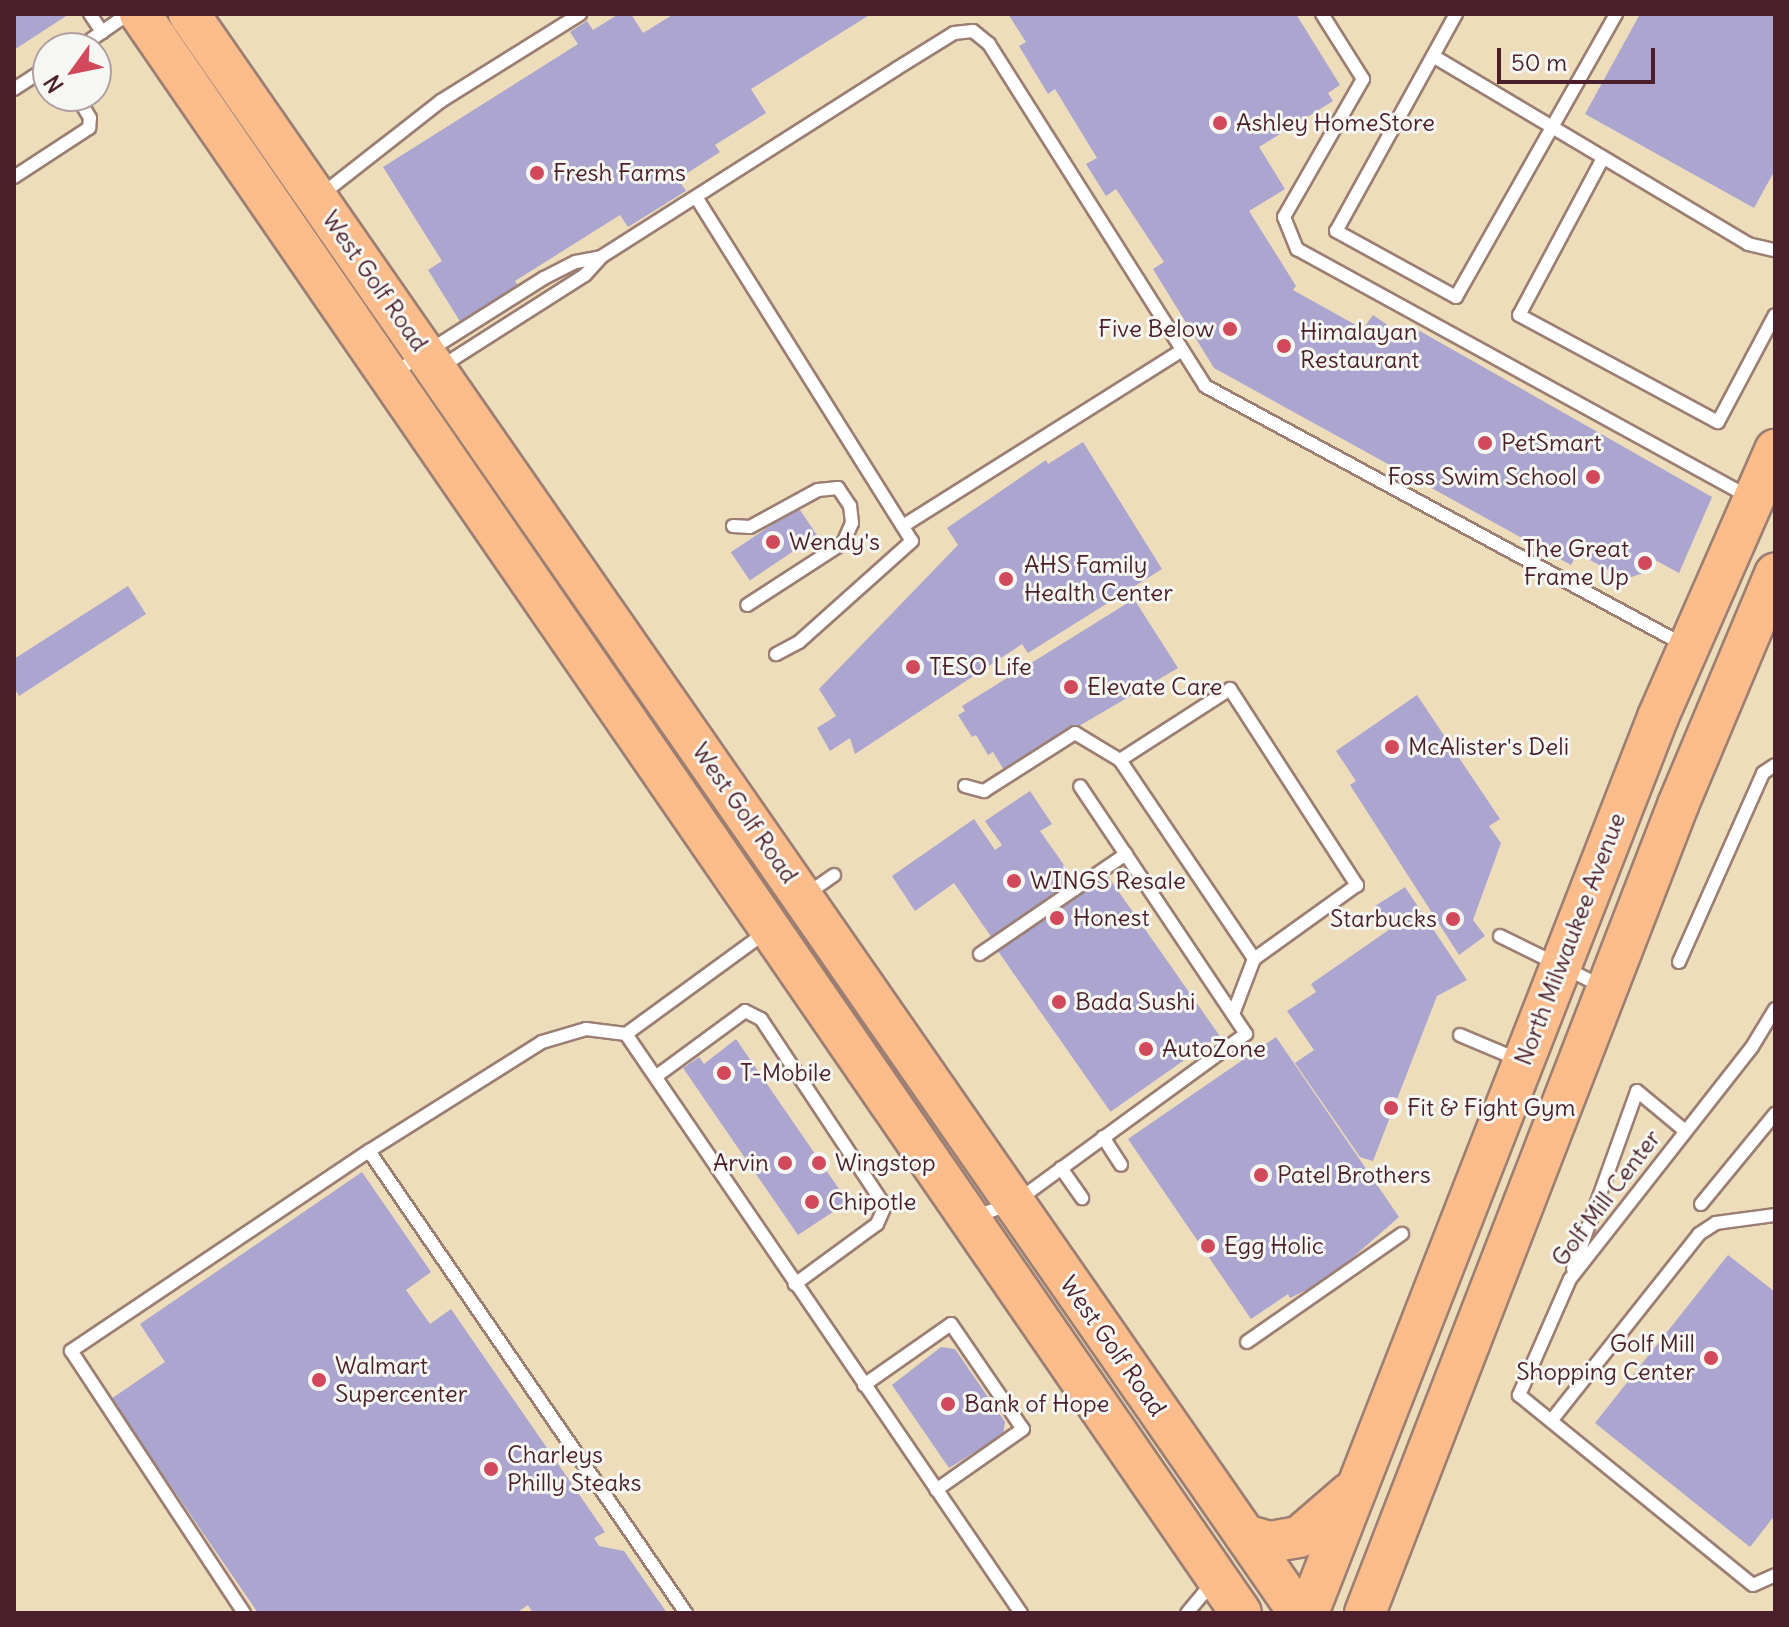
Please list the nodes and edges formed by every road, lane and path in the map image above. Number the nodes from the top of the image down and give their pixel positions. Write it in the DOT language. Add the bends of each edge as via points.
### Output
graph roads {
  1 [pos="90,14"];
  2 [pos="128,14"];
  3 [pos="140,14"];
  4 [pos="189,14"];
  5 [pos="580,14"];
  6 [pos="1322,14"];
  7 [pos="1456,14"];
  8 [pos="1616,14"];
  9 [pos="102,32"];
  10 [pos="1433,56"];
  11 [pos="32,77"];
  12 [pos="14,89"];
  13 [pos="86,112"];
  14 [pos="1549,126"];
  15 [pos="1603,158"];
  16 [pos="14,177"];
  17 [pos="317,197"];
  18 [pos="696,197"];
  19 [pos="1775,250"];
  20 [pos="601,257"];
  21 [pos="1775,315"];
  22 [pos="1181,351"];
  23 [pos="431,361"];
  24 [pos="388,376"];
  25 [pos="1775,450"];
  26 [pos="1752,498"];
  27 [pos="733,526"];
  28 [pos="903,526"];
  29 [pos="1775,574"];
  30 [pos="747,605"];
  31 [pos="1687,646"];
  32 [pos="776,654"];
  33 [pos="1120,760"];
  34 [pos="1775,765"];
  35 [pos="965,786"];
  36 [pos="1080,786"];
  37 [pos="1126,854"];
  38 [pos="769,930"];
  39 [pos="1500,936"];
  40 [pos="980,954"];
  41 [pos="1254,959"];
  42 [pos="1679,962"];
  43 [pos="1560,965"];
  44 [pos="1607,989"];
  45 [pos="1775,1009"];
  46 [pos="1233,1014"];
  47 [pos="626,1034"];
  48 [pos="1460,1035"];
  49 [pos="1522,1061"];
  50 [pos="658,1075"];
  51 [pos="1775,1114"];
  52 [pos="1684,1130"];
  53 [pos="1103,1137"];
  54 [pos="369,1151"];
  55 [pos="1121,1165"];
  56 [pos="1061,1168"];
  57 [pos="1082,1198"];
  58 [pos="1701,1204"];
  59 [pos="1775,1215"];
  60 [pos="992,1224"];
  61 [pos="1402,1234"];
  62 [pos="1570,1279"];
  63 [pos="795,1284"];
  64 [pos="1247,1342"];
  65 [pos="864,1385"];
  66 [pos="1551,1421"];
  67 [pos="1358,1484"];
  68 [pos="936,1490"];
  69 [pos="1245,1535"];
  70 [pos="1775,1575"];
  71 [pos="1217,1578"];
  72 [pos="244,1613"];
  73 [pos="686,1613"];
  74 [pos="1021,1613"];
  75 [pos="1187,1613"];
  76 [pos="1241,1613"];
  77 [pos="1299,1613"];
  78 [pos="1308,1613"];
  79 [pos="1365,1613"];
  1 -- 9 [label="lane"];
  2 -- 9 [label="lane"];
  3 -- 24 [label="main road, West Golf Road"];
  4 -- 17 [label="main road, West Golf Road"];
  5 -- 17 [label="lane" via="441,101"];
  6 -- 26 [label="lane" via="1363,79 1284,217 1297,249"];
  7 -- 10 [label="lane"];
  8 -- 14 [label="lane"];
  10 -- 14 [label="lane"];
  10 -- 14 [label="lane" via="1336,231 1456,297"];
  11 -- 12 [label="lane"];
  13 -- 16 [label="lane" via="89,128"];
  14 -- 15 [label="lane"];
  15 -- 19 [label="lane" via="1748,244"];
  15 -- 21 [label="lane" via="1519,315 1718,422"];
  17 -- 23 [label="main road, West Golf Road"];
  18 -- 20 [label="lane"];
  18 -- 22 [label="lane" via="954,33 973,31 989,44"];
  18 -- 28 [label="lane"];
  20 -- 23 [label="lane" via="585,275"];
  20 -- 23 [label="lane" via="544,278"];
  22 -- 28 [label="lane"];
  22 -- 31 [label="lane" via="1207,387"];
  23 -- 24 [label="lane"];
  23 -- 60 [label="main road, West Golf Road" via="818,886"];
  24 -- 38 [label="main road, West Golf Road"];
  25 -- 26 [label="main road, North Milwaukee Avenue"];
  26 -- 31 [label="main road, North Milwaukee Avenue"];
  27 -- 30 [label="lane" via="750,527 818,490 838,488 850,506 852,523 843,543"];
  28 -- 32 [label="lane" via="912,541 799,642"];
  29 -- 44 [label="main road"];
  31 -- 43 [label="main road, North Milwaukee Avenue"];
  33 -- 35 [label="lane" via="1075,733 984,791"];
  33 -- 41 [label="lane"];
  33 -- 41 [label="lane" via="1230,689 1357,885"];
  34 -- 42 [label="lane" via="1763,773"];
  36 -- 37 [label="lane"];
  37 -- 40 [label="lane"];
  37 -- 46 [label="lane"];
  38 -- 47 [label="lane"];
  38 -- 60 [label="main road, West Golf Road"];
  39 -- 43 [label="lane"];
  41 -- 46 [label="lane"];
  43 -- 44 [label="lane"];
  43 -- 49 [label="main road, North Milwaukee Avenue"];
  44 -- 79 [label="main road"];
  45 -- 52 [label="lane, Golf Mill Center" via="1752,1047"];
  46 -- 53 [label="lane" via="1246,1034"];
  47 -- 50 [label="lane"];
  47 -- 54 [label="lane" via="586,1029 542,1042"];
  48 -- 49 [label="lane"];
  49 -- 67 [label="main road, North Milwaukee Avenue"];
  50 -- 63 [label="lane"];
  50 -- 63 [label="lane" via="745,1011 761,1019 885,1206 877,1224"];
  51 -- 58 [label="lane"];
  52 -- 62 [label="lane, Golf Mill Center"];
  52 -- 62 [label="lane" via="1637,1091"];
  53 -- 55 [label="lane"];
  53 -- 56 [label="lane"];
  54 -- 72 [label="lane" via="71,1351"];
  54 -- 73 [label="lane"];
  56 -- 57 [label="lane"];
  56 -- 60 [label="lane"];
  59 -- 66 [label="lane" via="1716,1223 1699,1234"];
  60 -- 69 [label="main road, West Golf Road"];
  60 -- 71 [label="main road, West Golf Road"];
  61 -- 64 [label="lane"];
  62 -- 66 [label="lane, Golf Mill Center" via="1519,1395"];
  63 -- 65 [label="lane"];
  65 -- 68 [label="lane"];
  65 -- 68 [label="lane" via="951,1324 1023,1429"];
  66 -- 70 [label="lane, Golf Mill Center" via="1753,1585"];
  67 -- 69 [label="main road" via="1299,1537 1270,1542"];
  67 -- 78 [label="main road, North Milwaukee Avenue"];
  68 -- 74 [label="lane"];
  69 -- 77 [label="main road, West Golf Road"];
  71 -- 75 [label="lane"];
  71 -- 76 [label="main road, West Golf Road"];
}
